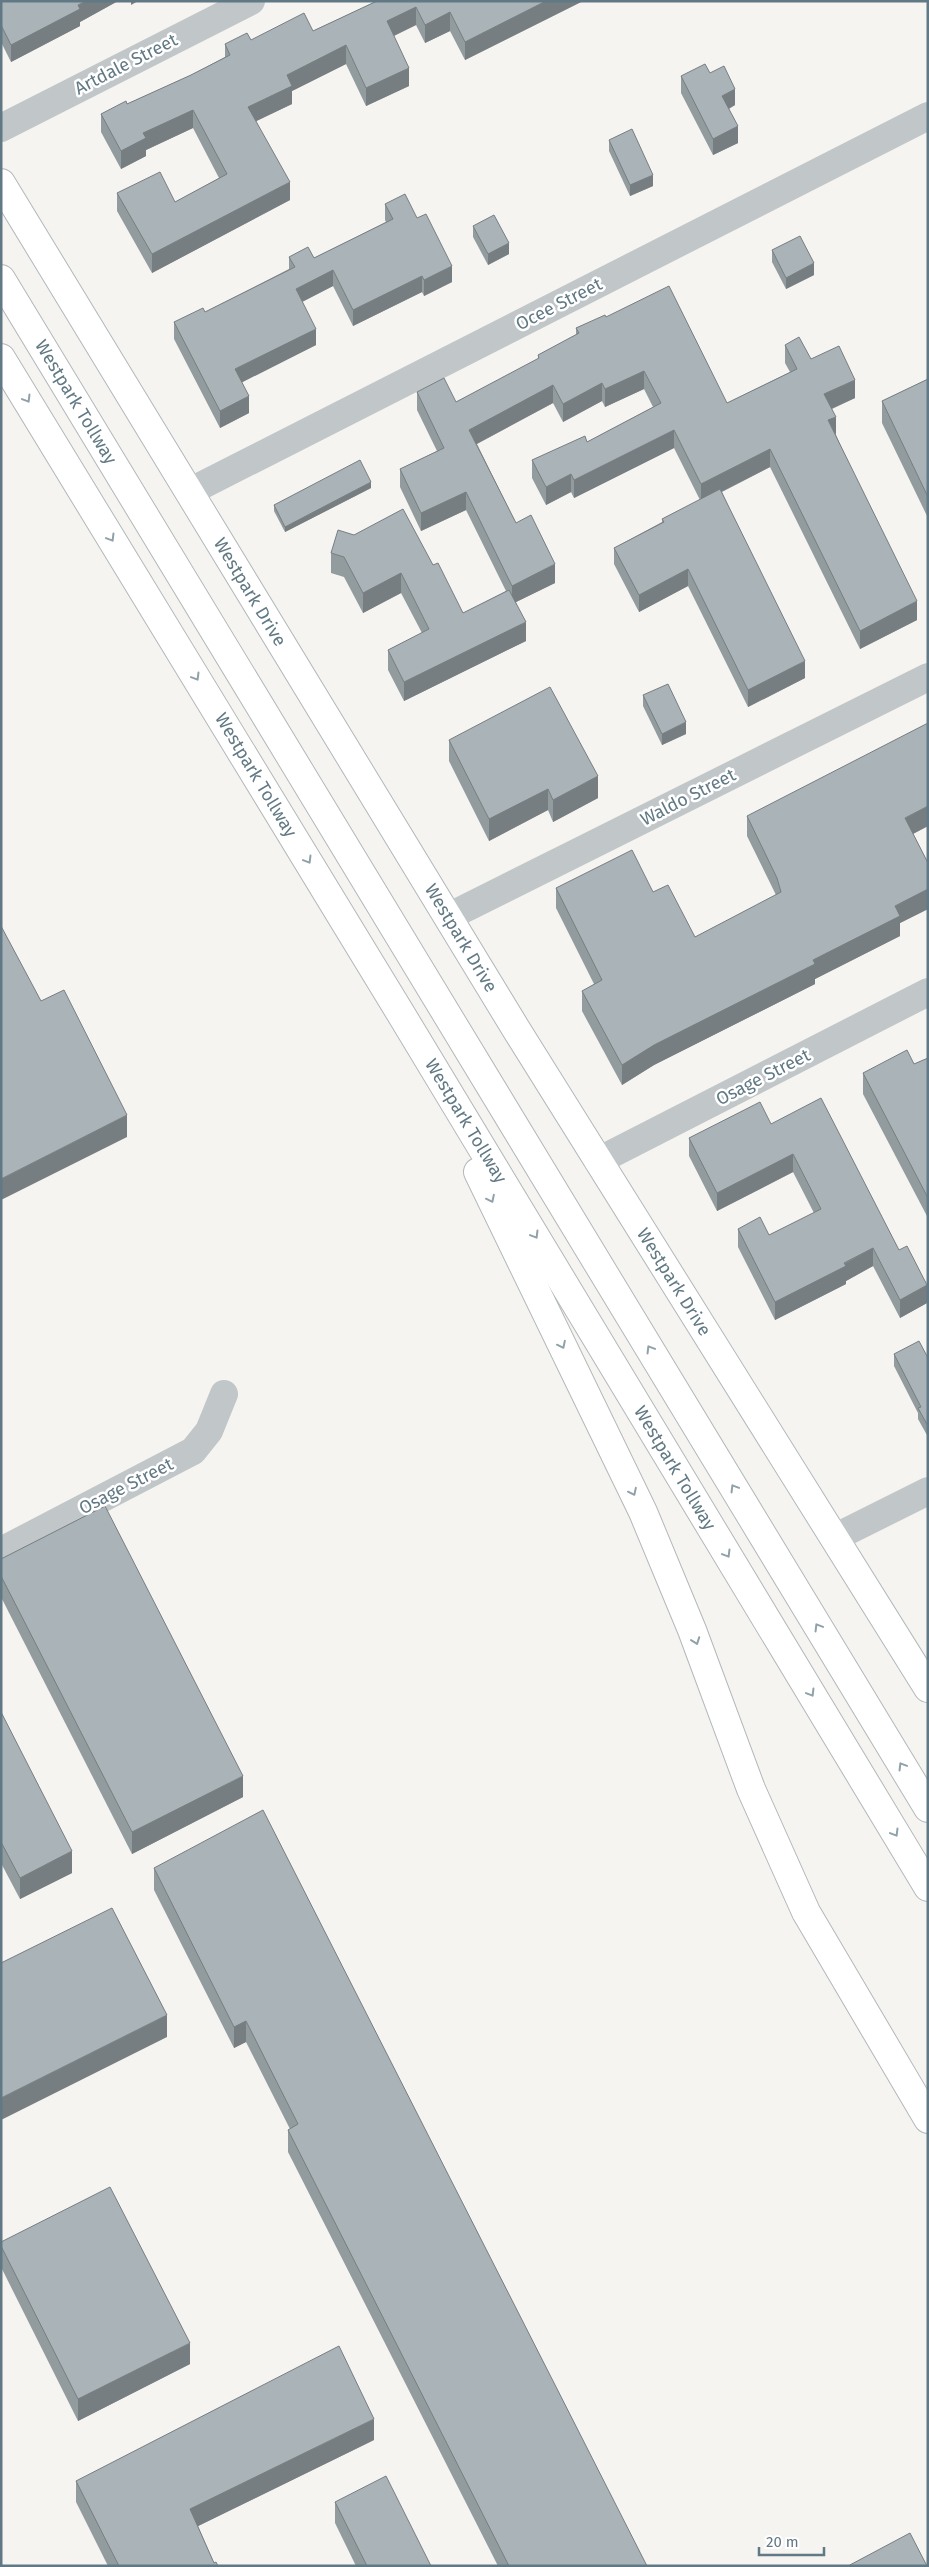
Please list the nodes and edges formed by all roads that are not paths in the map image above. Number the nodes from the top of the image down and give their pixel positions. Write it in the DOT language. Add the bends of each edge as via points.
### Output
graph roads {
  1 [pos="251,1"];
  2 [pos="928,116"];
  3 [pos="1,128"];
  4 [pos="1,183"];
  5 [pos="1,279"];
  6 [pos="1,358"];
  7 [pos="189,492"];
  8 [pos="928,677"];
  9 [pos="448,917"];
  10 [pos="928,992"];
  11 [pos="401,1014"];
  12 [pos="598,1162"];
  13 [pos="224,1394"];
  14 [pos="928,1491"];
  15 [pos="836,1537"];
  16 [pos="1,1551"];
  17 [pos="928,1688"];
  18 [pos="928,1808"];
  19 [pos="928,1887"];
  20 [pos="928,2119"];
  1 -- 3 [label="street, Artdale Street"];
  2 -- 7 [label="street, Ocee Street"];
  4 -- 7 [label="main road, Westpark Drive"];
  18 -- 5 [label="main road, Westpark Tollway, one-way"];
  6 -- 11 [label="main road, Westpark Tollway, one-way"];
  7 -- 9 [label="main road, Westpark Drive"];
  8 -- 9 [label="street, Waldo Street"];
  9 -- 12 [label="main road, Westpark Drive"];
  10 -- 12 [label="street, Osage Street"];
  11 -- 19 [label="main road, Westpark Tollway, one-way"];
  11 -- 20 [label="main road, one-way" via="643,1512 692,1630 752,1790 806,1912"];
  12 -- 15 [label="main road, Westpark Drive"];
  13 -- 16 [label="street, Osage Street" via="209,1431 193,1452"];
  14 -- 15 [label="street"];
  15 -- 17 [label="main road, Westpark Drive"];
}
